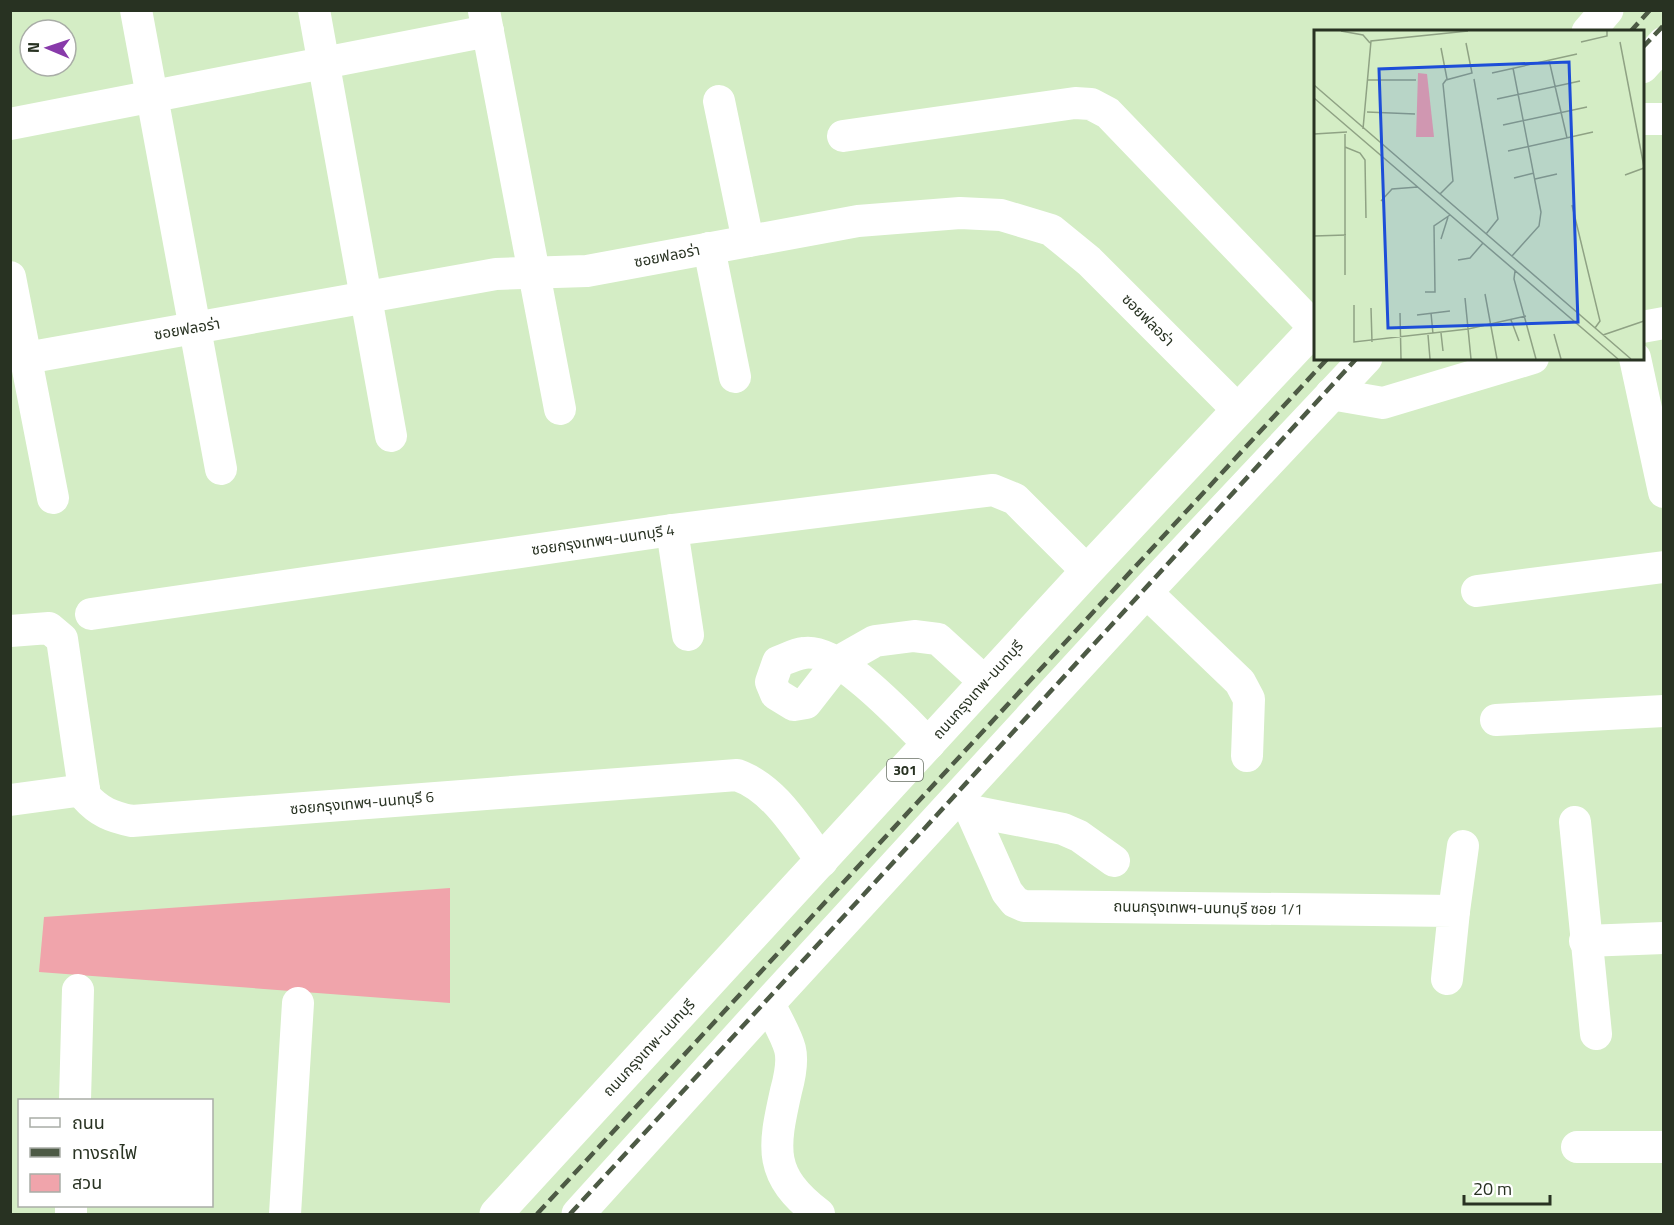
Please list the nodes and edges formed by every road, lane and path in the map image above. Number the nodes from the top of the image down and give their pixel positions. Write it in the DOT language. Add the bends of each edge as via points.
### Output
graph roads {
  1 [pos="136,10"];
  2 [pos="314,10"];
  3 [pos="1607,10"];
  4 [pos="486,21"];
  5 [pos="1590,30"];
  6 [pos="1664,43"];
  7 [pos="323,63"];
  8 [pos="1644,65"];
  9 [pos="152,96"];
  10 [pos="718,101"];
  11 [pos="1644,119"];
  12 [pos="1664,119"];
  13 [pos="10,124"];
  14 [pos="843,136"];
  15 [pos="748,242"];
  16 [pos="709,248"];
  17 [pos="534,274"];
  18 [pos="10,277"];
  19 [pos="366,298"];
  20 [pos="1664,323"];
  21 [pos="1314,326"];
  22 [pos="1644,327"];
  23 [pos="195,328"];
  24 [pos="1314,328"];
  25 [pos="26,358"];
  26 [pos="1364,360"];
  27 [pos="1526,360"];
  28 [pos="1636,360"];
  29 [pos="735,377"];
  30 [pos="1331,394"];
  31 [pos="560,409"];
  32 [pos="1238,410"];
  33 [pos="1657,427"];
  34 [pos="391,436"];
  35 [pos="221,469"];
  36 [pos="1664,492"];
  37 [pos="53,498"];
  38 [pos="672,530"];
  39 [pos="1664,567"];
  40 [pos="1087,571"];
  41 [pos="1477,591"];
  42 [pos="1146,592"];
  43 [pos="91,614"];
  44 [pos="10,631"];
  45 [pos="688,635"];
  46 [pos="985,682"];
  47 [pos="1664,711"];
  48 [pos="1496,720"];
  49 [pos="929,744"];
  50 [pos="1247,756"];
  51 [pos="84,789"];
  52 [pos="10,800"];
  53 [pos="965,804"];
  54 [pos="1575,822"];
  55 [pos="1463,846"];
  56 [pos="822,861"];
  57 [pos="1114,861"];
  58 [pos="1454,911"];
  59 [pos="1664,939"];
  60 [pos="1585,941"];
  61 [pos="1447,979"];
  62 [pos="78,990"];
  63 [pos="298,1003"];
  64 [pos="768,1003"];
  65 [pos="1596,1034"];
  66 [pos="75,1099"];
  67 [pos="1577,1147"];
  68 [pos="1664,1147"];
  69 [pos="285,1215"];
  70 [pos="496,1215"];
  71 [pos="578,1215"];
  72 [pos="819,1215"];
  1 -- 9 [label="street"];
  2 -- 7 [label="street"];
  3 -- 5 [label="main road"];
  4 -- 7 [label="street"];
  4 -- 17 [label="street"];
  6 -- 8 [label="main road"];
  7 -- 9 [label="street"];
  7 -- 19 [label="street"];
  9 -- 13 [label="street"];
  9 -- 23 [label="street"];
  10 -- 15 [label="street"];
  11 -- 12 [label="street"];
  14 -- 21 [label="street" via="1091,104 1108,113"];
  15 -- 16 [label="street, ซอยฟลอร่า"];
  15 -- 32 [label="street, ซอยฟลอร่า" via="858,221 960,213 1001,215 1051,230 1089,261"];
  16 -- 17 [label="street, ซอยฟลอร่า" via="587,271"];
  16 -- 29 [label="street"];
  17 -- 19 [label="street, ซอยฟลอร่า" via="496,274"];
  17 -- 31 [label="street"];
  18 -- 25 [label="street"];
  19 -- 23 [label="street, ซอยฟลอร่า"];
  19 -- 34 [label="street"];
  20 -- 22 [label="street"];
  23 -- 25 [label="street, ซอยฟลอร่า"];
  23 -- 35 [label="street"];
  24 -- 32 [label="main road, ถนนกรุงเทพ-นนทบุรี / 301"];
  25 -- 37 [label="street"];
  26 -- 30 [label="main road"];
  27 -- 30 [label="street" via="1383,403"];
  28 -- 33 [label="street"];
  30 -- 42 [label="main road"];
  32 -- 40 [label="main road, ถนนกรุงเทพ-นนทบุรี / 301"];
  33 -- 36 [label="street"];
  38 -- 40 [label="street, ซอยกรุงเทพฯ-นนทบุรี 4" via="993,490 1015,499"];
  38 -- 43 [label="street, ซอยกรุงเทพฯ-นนทบุรี 4"];
  38 -- 45 [label="street"];
  39 -- 41 [label="street"];
  40 -- 46 [label="main road, ถนนกรุงเทพ-นนทบุรี / 301"];
  42 -- 50 [label="street" via="1240,682 1249,699"];
  42 -- 53 [label="main road"];
  44 -- 51 [label="street" via="49,628 62,639"];
  46 -- 49 [label="main road, ถนนกรุงเทพ-นนทบุรี / 301"];
  46 -- 49 [label="street" via="938,639 914,636 875,641 838,662"];
  47 -- 48 [label="street"];
  49 -- 56 [label="main road, ถนนกรุงเทพ-นนทบุรี / 301"];
  51 -- 52 [label="street"];
  51 -- 56 [label="street, ซอยกรุงเทพฯ-นนทบุรี 6" via="97,809 132,821 737,775 753,780 775,800"];
  53 -- 57 [label="street" via="1063,829"];
  53 -- 58 [label="street, ถนนกรุงเทพฯ-นนทบุรี ซอย 1/1" via="1007,892 1024,906"];
  53 -- 64 [label="main road"];
  54 -- 60 [label="street"];
  55 -- 58 [label="street"];
  56 -- 70 [label="main road, ถนนกรุงเทพ-นนทบุรี / 301"];
  58 -- 61 [label="street"];
  59 -- 60 [label="street"];
  60 -- 65 [label="street"];
  62 -- 66 [label="street"];
  63 -- 69 [label="street"];
  64 -- 71 [label="main road"];
  64 -- 72 [label="street" via="790,1050 788,1083 776,1141 778,1165 789,1186"];
  67 -- 68 [label="street"];
}
